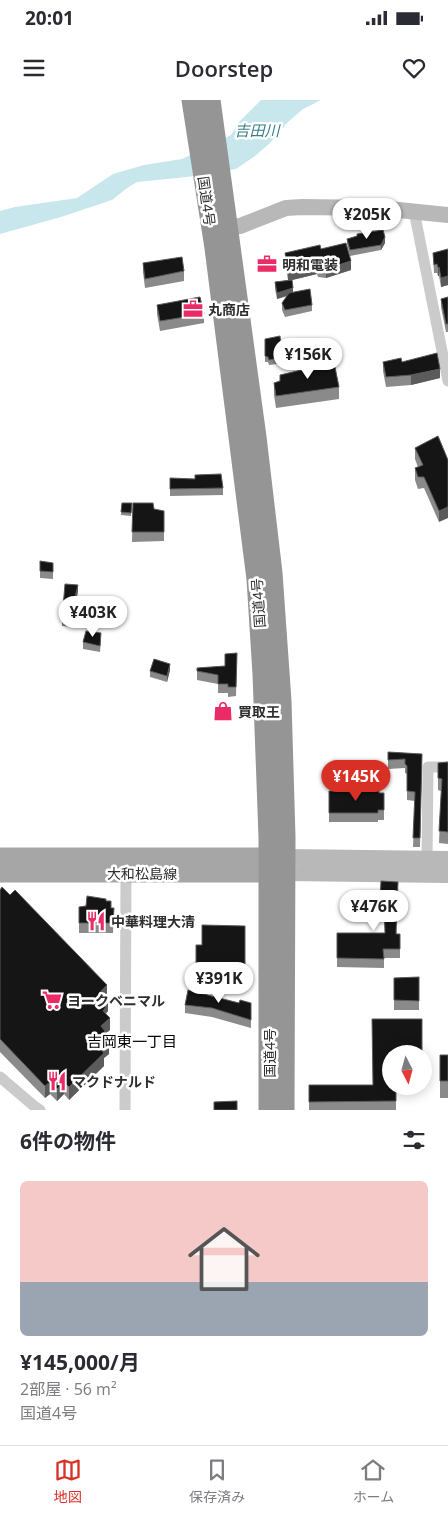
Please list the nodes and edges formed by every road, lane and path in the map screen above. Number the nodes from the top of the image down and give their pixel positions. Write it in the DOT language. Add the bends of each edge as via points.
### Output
graph roads {
  1 [pos="192,100"];
  2 [pos="210,100"];
  3 [pos="215,200"];
  4 [pos="414,212"];
  5 [pos="448,215"];
  6 [pos="220,229"];
  7 [pos="448,381"];
  8 [pos="448,767"];
  9 [pos="0,857"];
  10 [pos="427,859"];
  11 [pos="448,859"];
  12 [pos="277,865"];
  13 [pos="0,873"];
  14 [pos="126,873"];
  15 [pos="448,875"];
  16 [pos="0,1076"];
  17 [pos="35,1109"];
  18 [pos="125,1110"];
  19 [pos="269,1110"];
  20 [pos="284,1110"];
  1 -- 3 [label="highway, 国道4号"];
  2 -- 3 [label="highway, 国道4号"];
  3 -- 6 [label="highway, 国道4号"];
  4 -- 5 [label="street"];
  4 -- 6 [label="street" via="302,206 286,208 240,226"];
  4 -- 7 [label="street"];
  6 -- 12 [label="highway, 国道4号" via="256,437 272,573 281,701"];
  8 -- 10 [label="street" via="428,766"];
  9 -- 12 [label="main road, 大和松島線"];
  10 -- 11 [label="street"];
  10 -- 12 [label="street"];
  12 -- 14 [label="main road, 大和松島線"];
  12 -- 15 [label="street"];
  12 -- 19 [label="highway, 国道4号"];
  12 -- 20 [label="highway, 国道4号"];
  13 -- 14 [label="main road, 大和松島線"];
  14 -- 18 [label="street"];
  16 -- 17 [label="street"];
}
